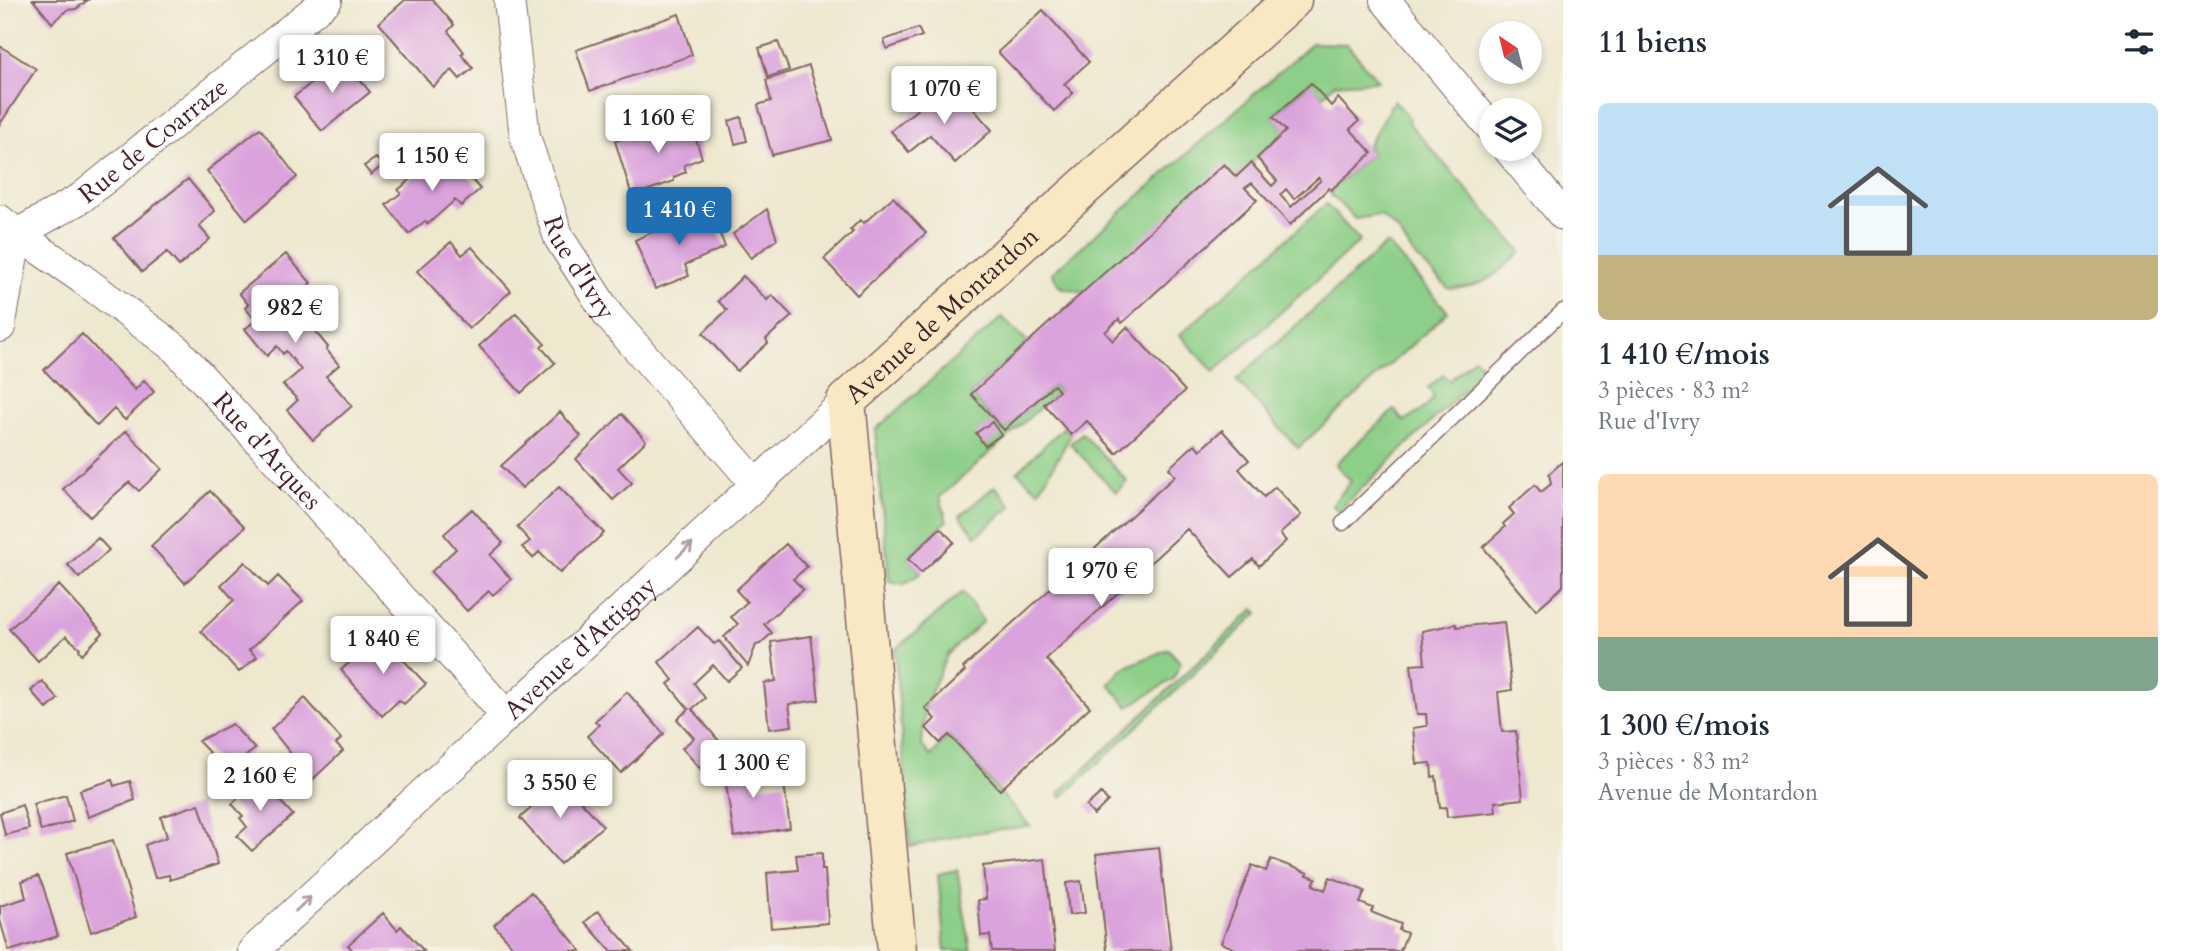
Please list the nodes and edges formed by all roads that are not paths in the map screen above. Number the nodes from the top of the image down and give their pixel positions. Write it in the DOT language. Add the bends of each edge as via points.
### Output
graph roads {
  1 [pos="327,0"];
  2 [pos="509,0"];
  3 [pos="1292,0"];
  4 [pos="1385,0"];
  5 [pos="1479,114"];
  6 [pos="1518,161"];
  7 [pos="1563,215"];
  8 [pos="5,231"];
  9 [pos="1563,312"];
  10 [pos="0,327"];
  11 [pos="846,401"];
  12 [pos="756,484"];
  13 [pos="1343,523"];
  14 [pos="506,715"];
  15 [pos="253,951"];
  16 [pos="897,951"];
  1 -- 8 [label="street, Rue de Coarraze" via="80,198"];
  2 -- 12 [label="street, Rue d'Ivry" via="525,137 559,239 609,316"];
  3 -- 11 [label="street, Avenue de Montardon"];
  4 -- 5 [label="street"];
  6 -- 7 [label="street"];
  8 -- 10 [label="street"];
  8 -- 14 [label="street, Rue d'Arques" via="81,278 175,348"];
  9 -- 13 [label="lane"];
  11 -- 12 [label="street, Avenue d'Attigny"];
  11 -- 16 [label="street, Avenue de Montardon"];
  14 -- 12 [label="street, Avenue d'Attigny, one-way"];
  15 -- 14 [label="street, Avenue d'Attigny, one-way"];
}
